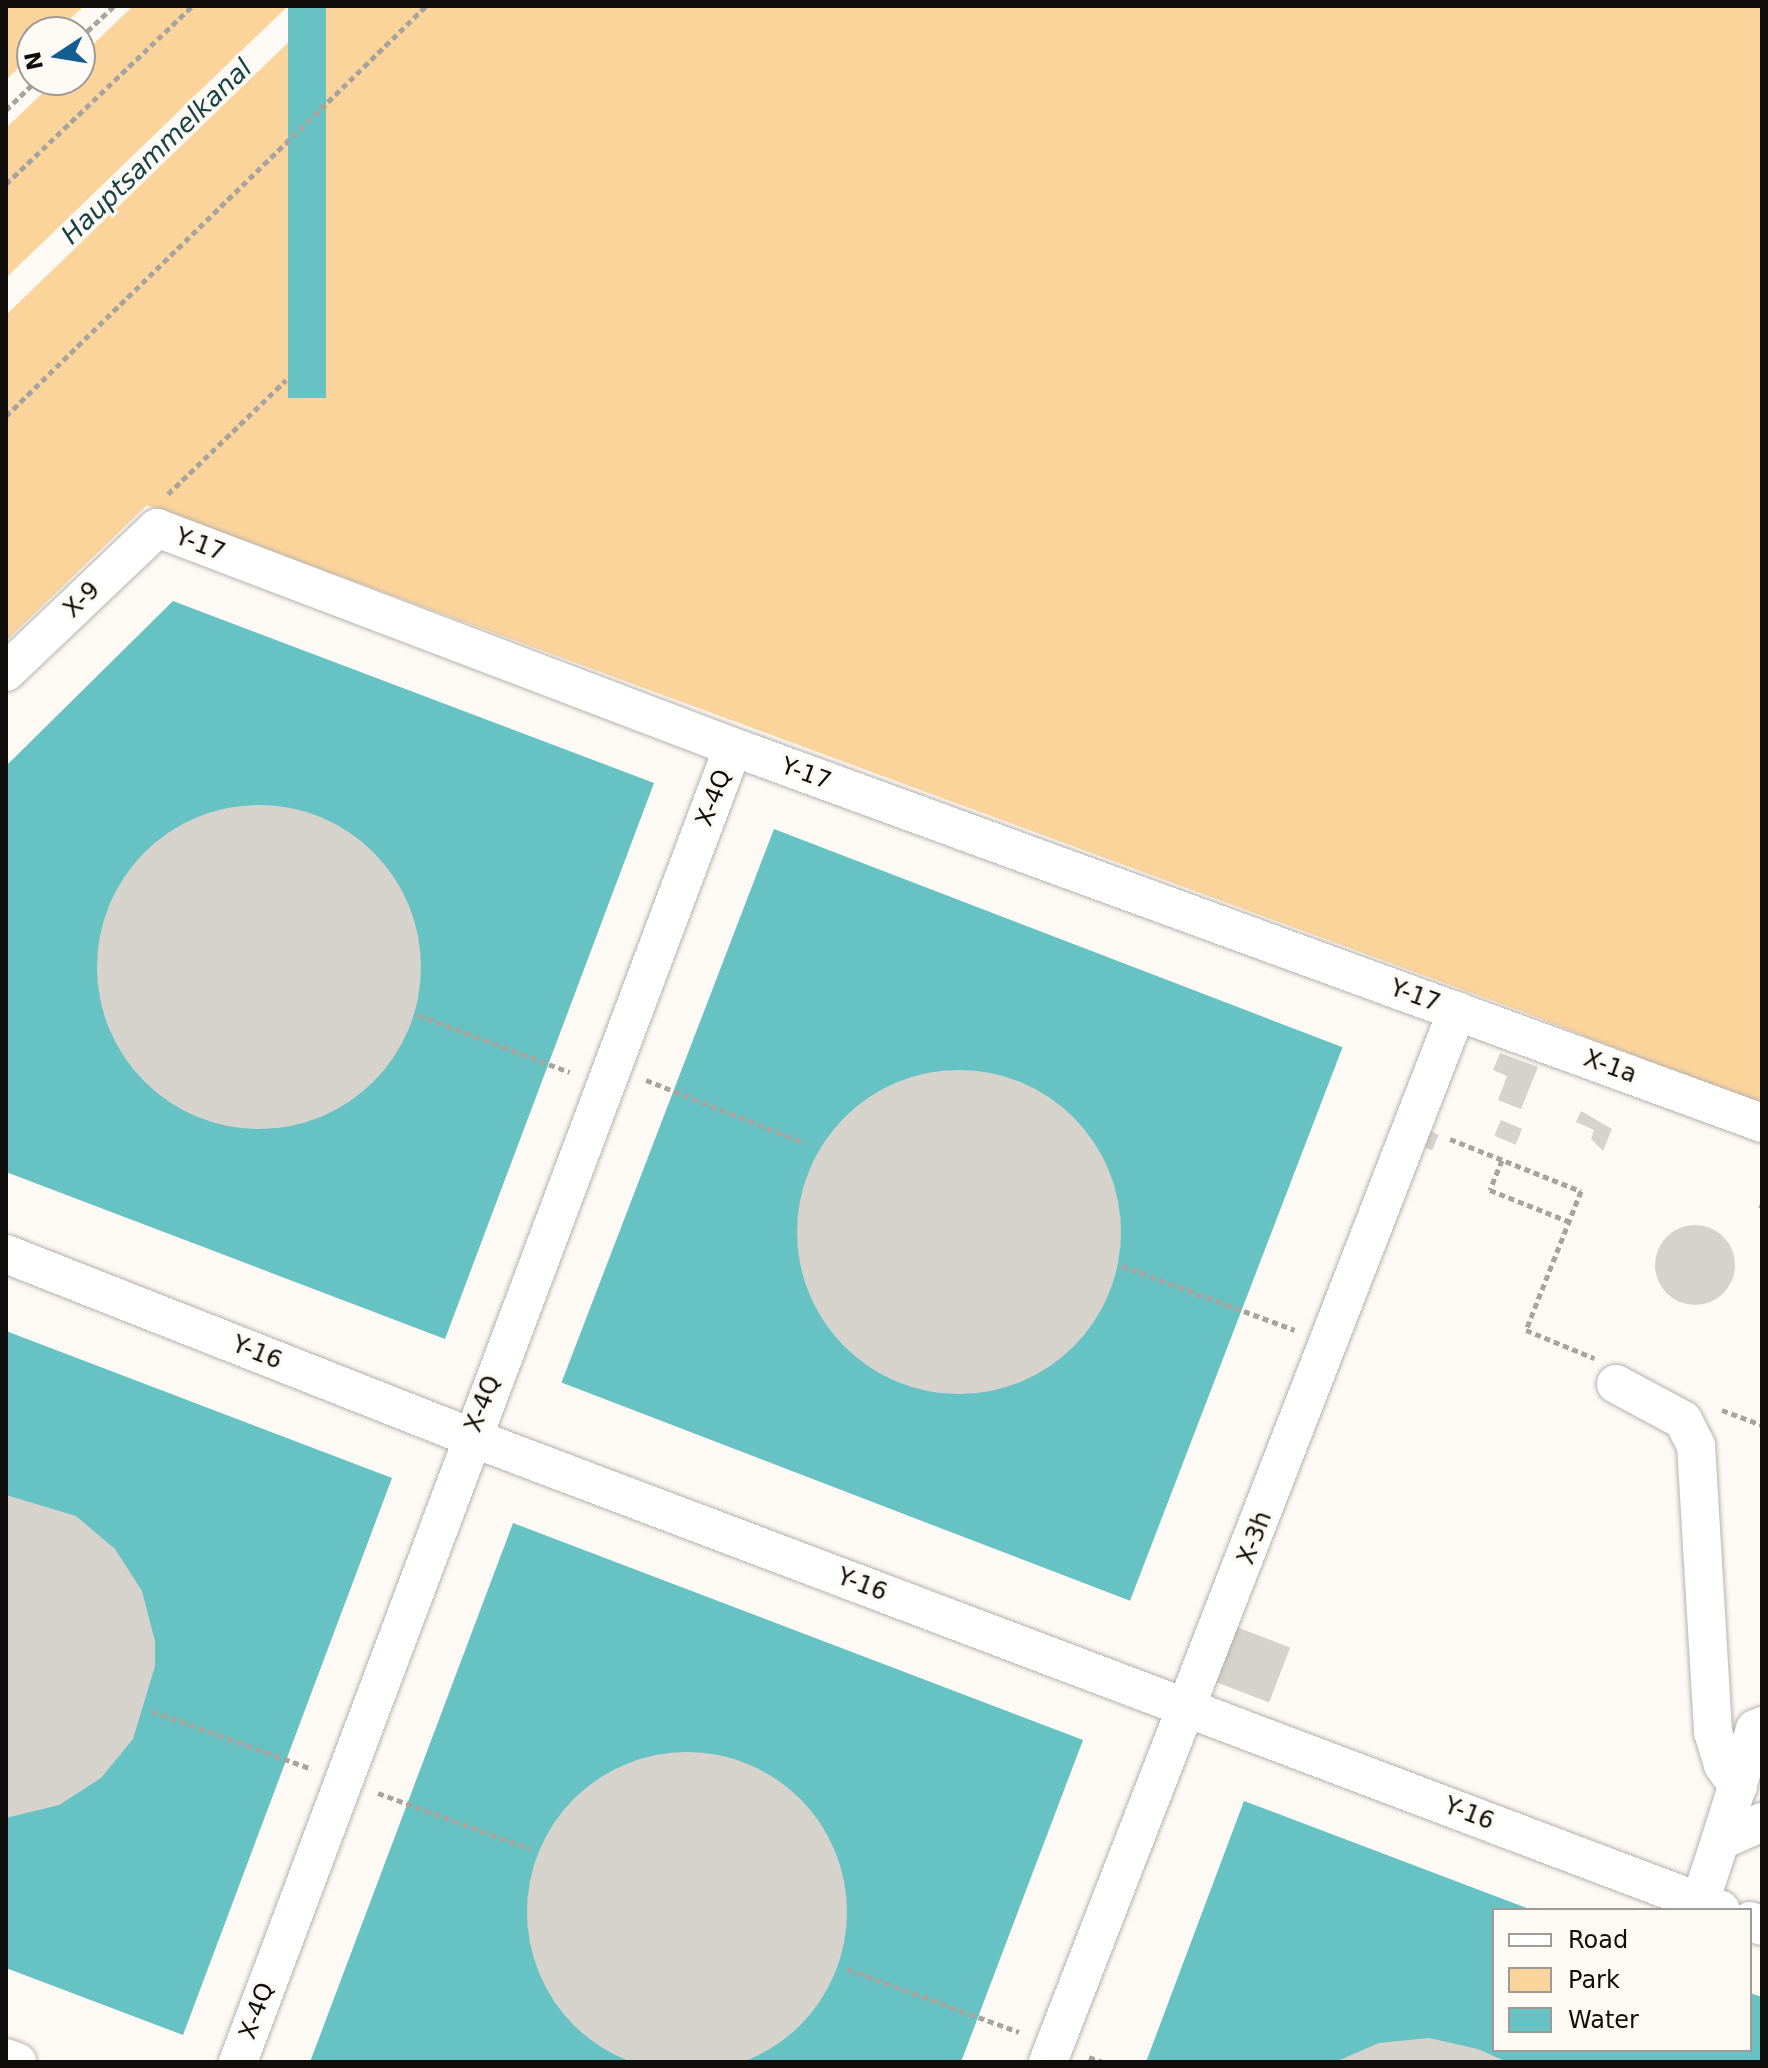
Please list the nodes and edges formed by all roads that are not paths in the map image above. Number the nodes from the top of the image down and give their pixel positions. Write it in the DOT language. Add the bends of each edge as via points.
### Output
graph roads {
  1 [pos="157,528"];
  2 [pos="6,672"];
  3 [pos="733,747"];
  4 [pos="1457,1011"];
  5 [pos="1762,1123"];
  6 [pos="6,1254"];
  7 [pos="1608,1372"];
  8 [pos="470,1437"];
  9 [pos="1190,1708"];
  10 [pos="1762,1726"];
  11 [pos="1738,1786"];
  12 [pos="1762,1822"];
  13 [pos="1720,1841"];
  14 [pos="1710,1906"];
  15 [pos="1052,2053"];
  16 [pos="6,2058"];
  17 [pos="17,2062"];
  18 [pos="238,2062"];
  1 -- 2 [label="street, X-9"];
  1 -- 3 [label="street, Y-17"];
  3 -- 4 [label="street, Y-17"];
  3 -- 8 [label="street, X-4Q"];
  4 -- 5 [label="street, X-1a"];
  4 -- 9 [label="street, X-3h"];
  6 -- 8 [label="street, Y-16"];
  7 -- 11 [label="street" via="1683,1420 1696,1445 1713,1732 1723,1765"];
  8 -- 9 [label="street, Y-16"];
  8 -- 18 [label="street, X-4Q"];
  9 -- 14 [label="street, Y-16"];
  9 -- 15 [label="street, X-3h"];
  10 -- 11 [label="street" via="1755,1729"];
  11 -- 13 [label="street"];
  12 -- 13 [label="street"];
  13 -- 14 [label="street"];
  16 -- 17 [label="street"];
}
